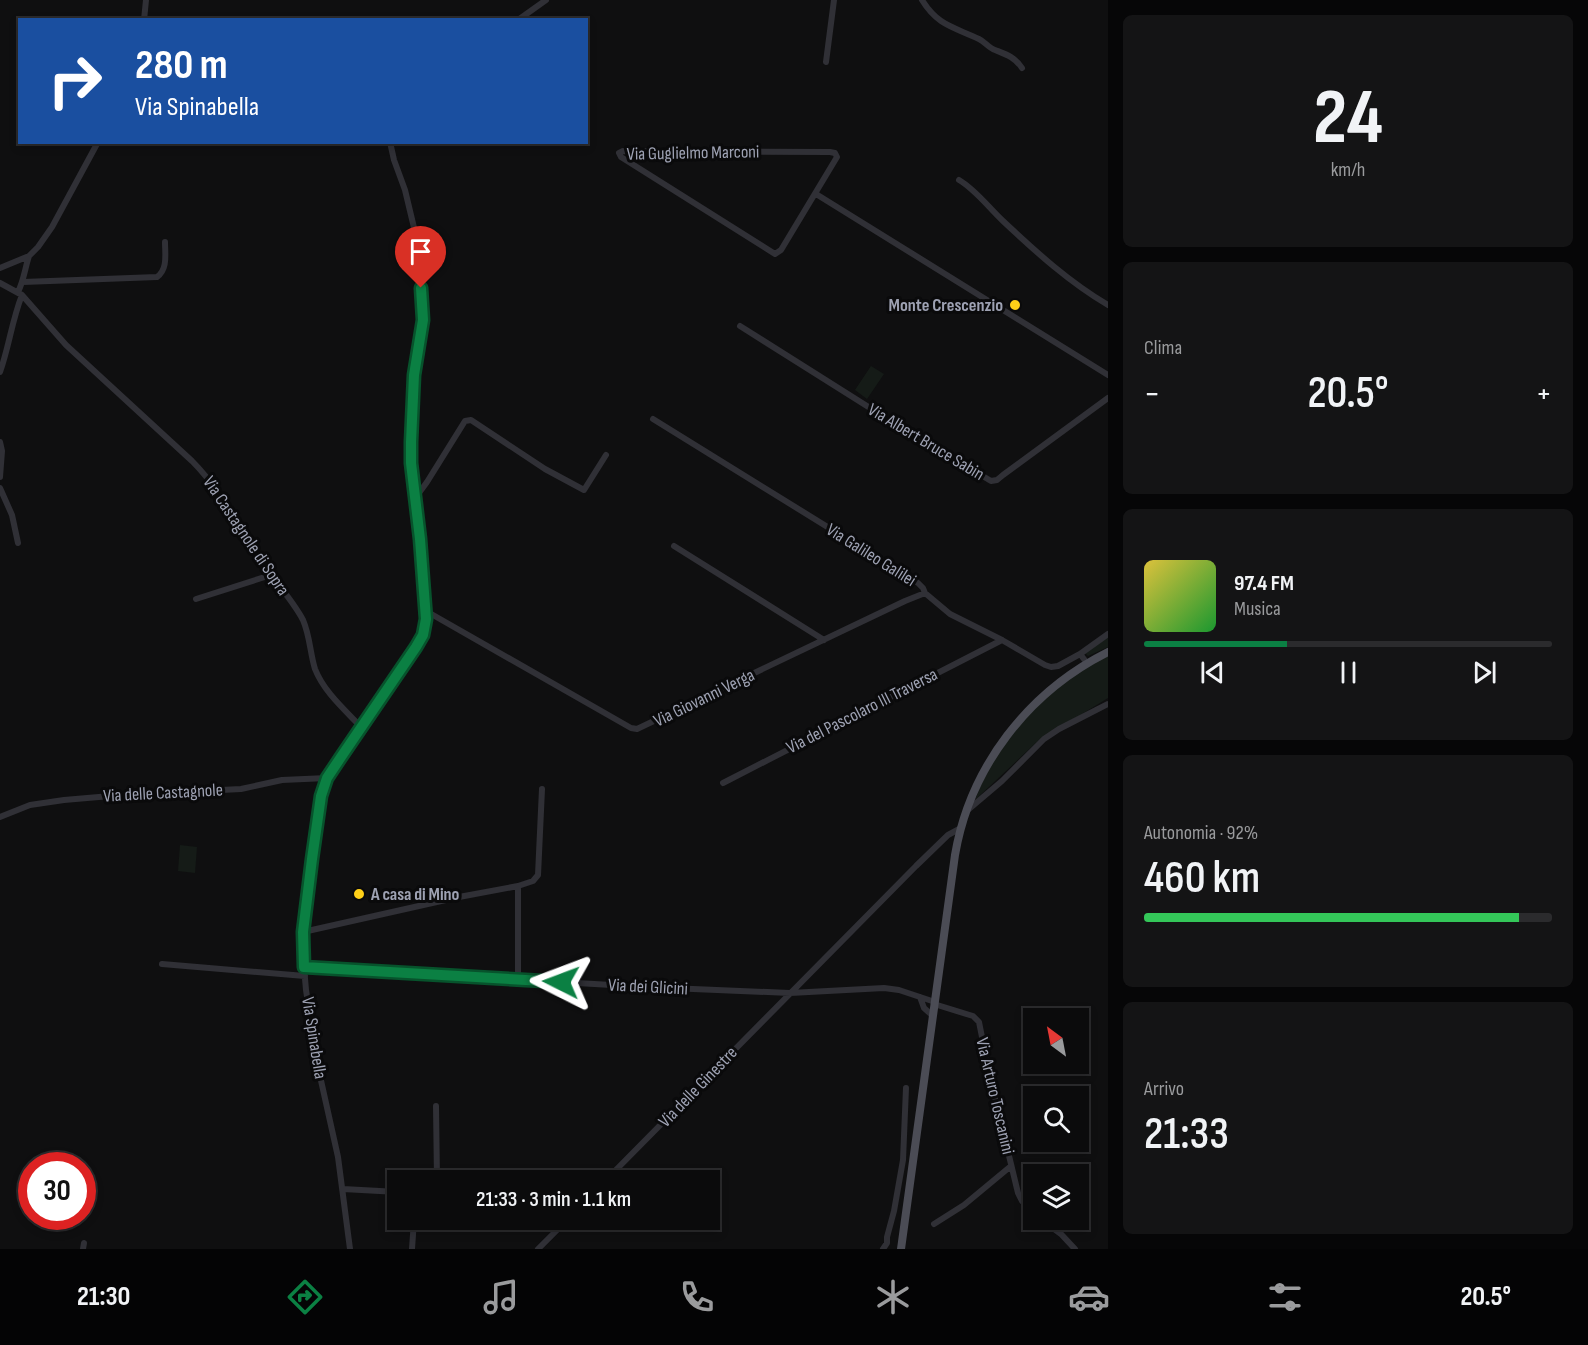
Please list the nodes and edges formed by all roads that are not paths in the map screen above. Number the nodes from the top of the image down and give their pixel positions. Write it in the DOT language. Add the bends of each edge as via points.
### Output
graph roads {
  1 [pos="146,0"];
  2 [pos="546,0"];
  3 [pos="834,0"];
  4 [pos="922,0"];
  5 [pos="144,18"];
  6 [pos="521,18"];
  7 [pos="826,62"];
  8 [pos="1022,68"];
  9 [pos="97,144"];
  10 [pos="390,144"];
  11 [pos="959,180"];
  12 [pos="816,194"];
  13 [pos="165,242"];
  14 [pos="29,256"];
  15 [pos="0,268"];
  16 [pos="23,282"];
  17 [pos="0,283"];
  18 [pos="20,294"];
  19 [pos="1108,305"];
  20 [pos="740,326"];
  21 [pos="0,372"];
  22 [pos="1108,375"];
  23 [pos="1108,398"];
  24 [pos="652,419"];
  25 [pos="0,442"];
  26 [pos="606,455"];
  27 [pos="0,477"];
  28 [pos="0,488"];
  29 [pos="415,497"];
  30 [pos="18,543"];
  31 [pos="674,546"];
  32 [pos="271,575"];
  33 [pos="925,593"];
  34 [pos="196,598"];
  35 [pos="426,611"];
  36 [pos="1108,634"];
  37 [pos="824,640"];
  38 [pos="1002,640"];
  39 [pos="1108,652"];
  40 [pos="1080,654"];
  41 [pos="1087,663"];
  42 [pos="1108,704"];
  43 [pos="361,727"];
  44 [pos="327,778"];
  45 [pos="723,783"];
  46 [pos="542,789"];
  47 [pos="965,811"];
  48 [pos="0,817"];
  49 [pos="960,828"];
  50 [pos="518,886"];
  51 [pos="303,932"];
  52 [pos="162,964"];
  53 [pos="304,967"];
  54 [pos="305,976"];
  55 [pos="518,980"];
  56 [pos="790,993"];
  57 [pos="920,997"];
  58 [pos="934,1003"];
  59 [pos="933,1016"];
  60 [pos="906,1088"];
  61 [pos="436,1106"];
  62 [pos="904,1156"];
  63 [pos="914,1160"];
  64 [pos="1011,1166"];
  65 [pos="437,1170"];
  66 [pos="616,1170"];
  67 [pos="343,1189"];
  68 [pos="387,1191"];
  69 [pos="1023,1200"];
  70 [pos="934,1224"];
  71 [pos="413,1230"];
  72 [pos="557,1230"];
  73 [pos="1056,1230"];
  74 [pos="350,1249"];
  75 [pos="412,1249"];
  76 [pos="538,1249"];
  77 [pos="884,1249"];
  78 [pos="902,1249"];
  79 [pos="1075,1249"];
  1 -- 5 [label="street"];
  2 -- 6 [label="street"];
  3 -- 7 [label="street"];
  4 -- 8 [label="street" via="939,20 1006,54"];
  9 -- 14 [label="street" via="52,226"];
  10 -- 29 [label="street, Via Spinabella" via="416,236 423,305 411,428"];
  11 -- 19 [label="street" via="1047,261"];
  12 -- 12 [label="street, Via Guglielmo Marconi" via="837,158 835,153 619,153 774,254 781,250"];
  12 -- 22 [label="street"];
  13 -- 16 [label="street" via="164,266 157,277"];
  14 -- 15 [label="street"];
  14 -- 16 [label="street"];
  16 -- 18 [label="street"];
  17 -- 18 [label="street"];
  18 -- 21 [label="street"];
  18 -- 32 [label="street, Via Castagnole di Sopra" via="66,345 199,468"];
  20 -- 23 [label="street, Via Albert Bruce Sabin" via="991,481"];
  24 -- 33 [label="street, Via Galileo Galilei" via="918,583"];
  25 -- 27 [label="street"];
  26 -- 29 [label="street" via="584,490 467,420"];
  28 -- 30 [label="street" via="12,515"];
  29 -- 35 [label="street, Via Spinabella"];
  31 -- 37 [label="street"];
  32 -- 34 [label="street"];
  32 -- 43 [label="street, Via Castagnole di Sopra" via="303,622 322,683"];
  33 -- 37 [label="street, Via Giovanni Verga"];
  33 -- 38 [label="street, Via Galileo Galilei" via="956,618"];
  35 -- 37 [label="street, Via Giovanni Verga" via="637,729"];
  35 -- 43 [label="street, Via Spinabella" via="421,638"];
  36 -- 40 [label="street"];
  38 -- 40 [label="street, Via Galileo Galilei" via="1051,667"];
  38 -- 45 [label="street, Via del Pascolaro III Traversa"];
  39 -- 41 [label="main road"];
  40 -- 41 [label="street"];
  41 -- 47 [label="main road" via="1051,690 1012,729 986,767"];
  42 -- 47 [label="street" via="1054,732"];
  43 -- 44 [label="street, Via Spinabella"];
  44 -- 48 [label="street, Via delle Castagnole" via="282,780 241,789 48,802"];
  44 -- 51 [label="street, Via Spinabella" via="321,796"];
  46 -- 50 [label="street" via="538,875"];
  47 -- 49 [label="main road"];
  49 -- 56 [label="street, Via delle Ginestre" via="948,835"];
  49 -- 58 [label="main road"];
  50 -- 51 [label="street"];
  50 -- 55 [label="street"];
  51 -- 53 [label="street, Via Spinabella"];
  52 -- 54 [label="street"];
  53 -- 54 [label="street, Via Spinabella"];
  53 -- 55 [label="street, Via dei Glicini"];
  54 -- 67 [label="street, Via Spinabella" via="316,1059"];
  55 -- 56 [label="street, Via dei Glicini"];
  56 -- 57 [label="street, Via dei Glicini" via="884,988"];
  56 -- 66 [label="street, Via delle Ginestre"];
  57 -- 58 [label="street, Via dei Glicini"];
  57 -- 59 [label="street"];
  58 -- 59 [label="main road"];
  58 -- 64 [label="street, Via Arturo Toscanini" via="978,1020"];
  59 -- 63 [label="main road"];
  60 -- 62 [label="street"];
  61 -- 65 [label="street"];
  62 -- 63 [label="street"];
  62 -- 77 [label="street"];
  63 -- 78 [label="main road"];
  64 -- 69 [label="street, Via Arturo Toscanini"];
  64 -- 70 [label="street"];
  67 -- 68 [label="street"];
  67 -- 74 [label="street, Via Spinabella"];
  71 -- 75 [label="street"];
  72 -- 76 [label="street"];
  73 -- 79 [label="street"];
}
